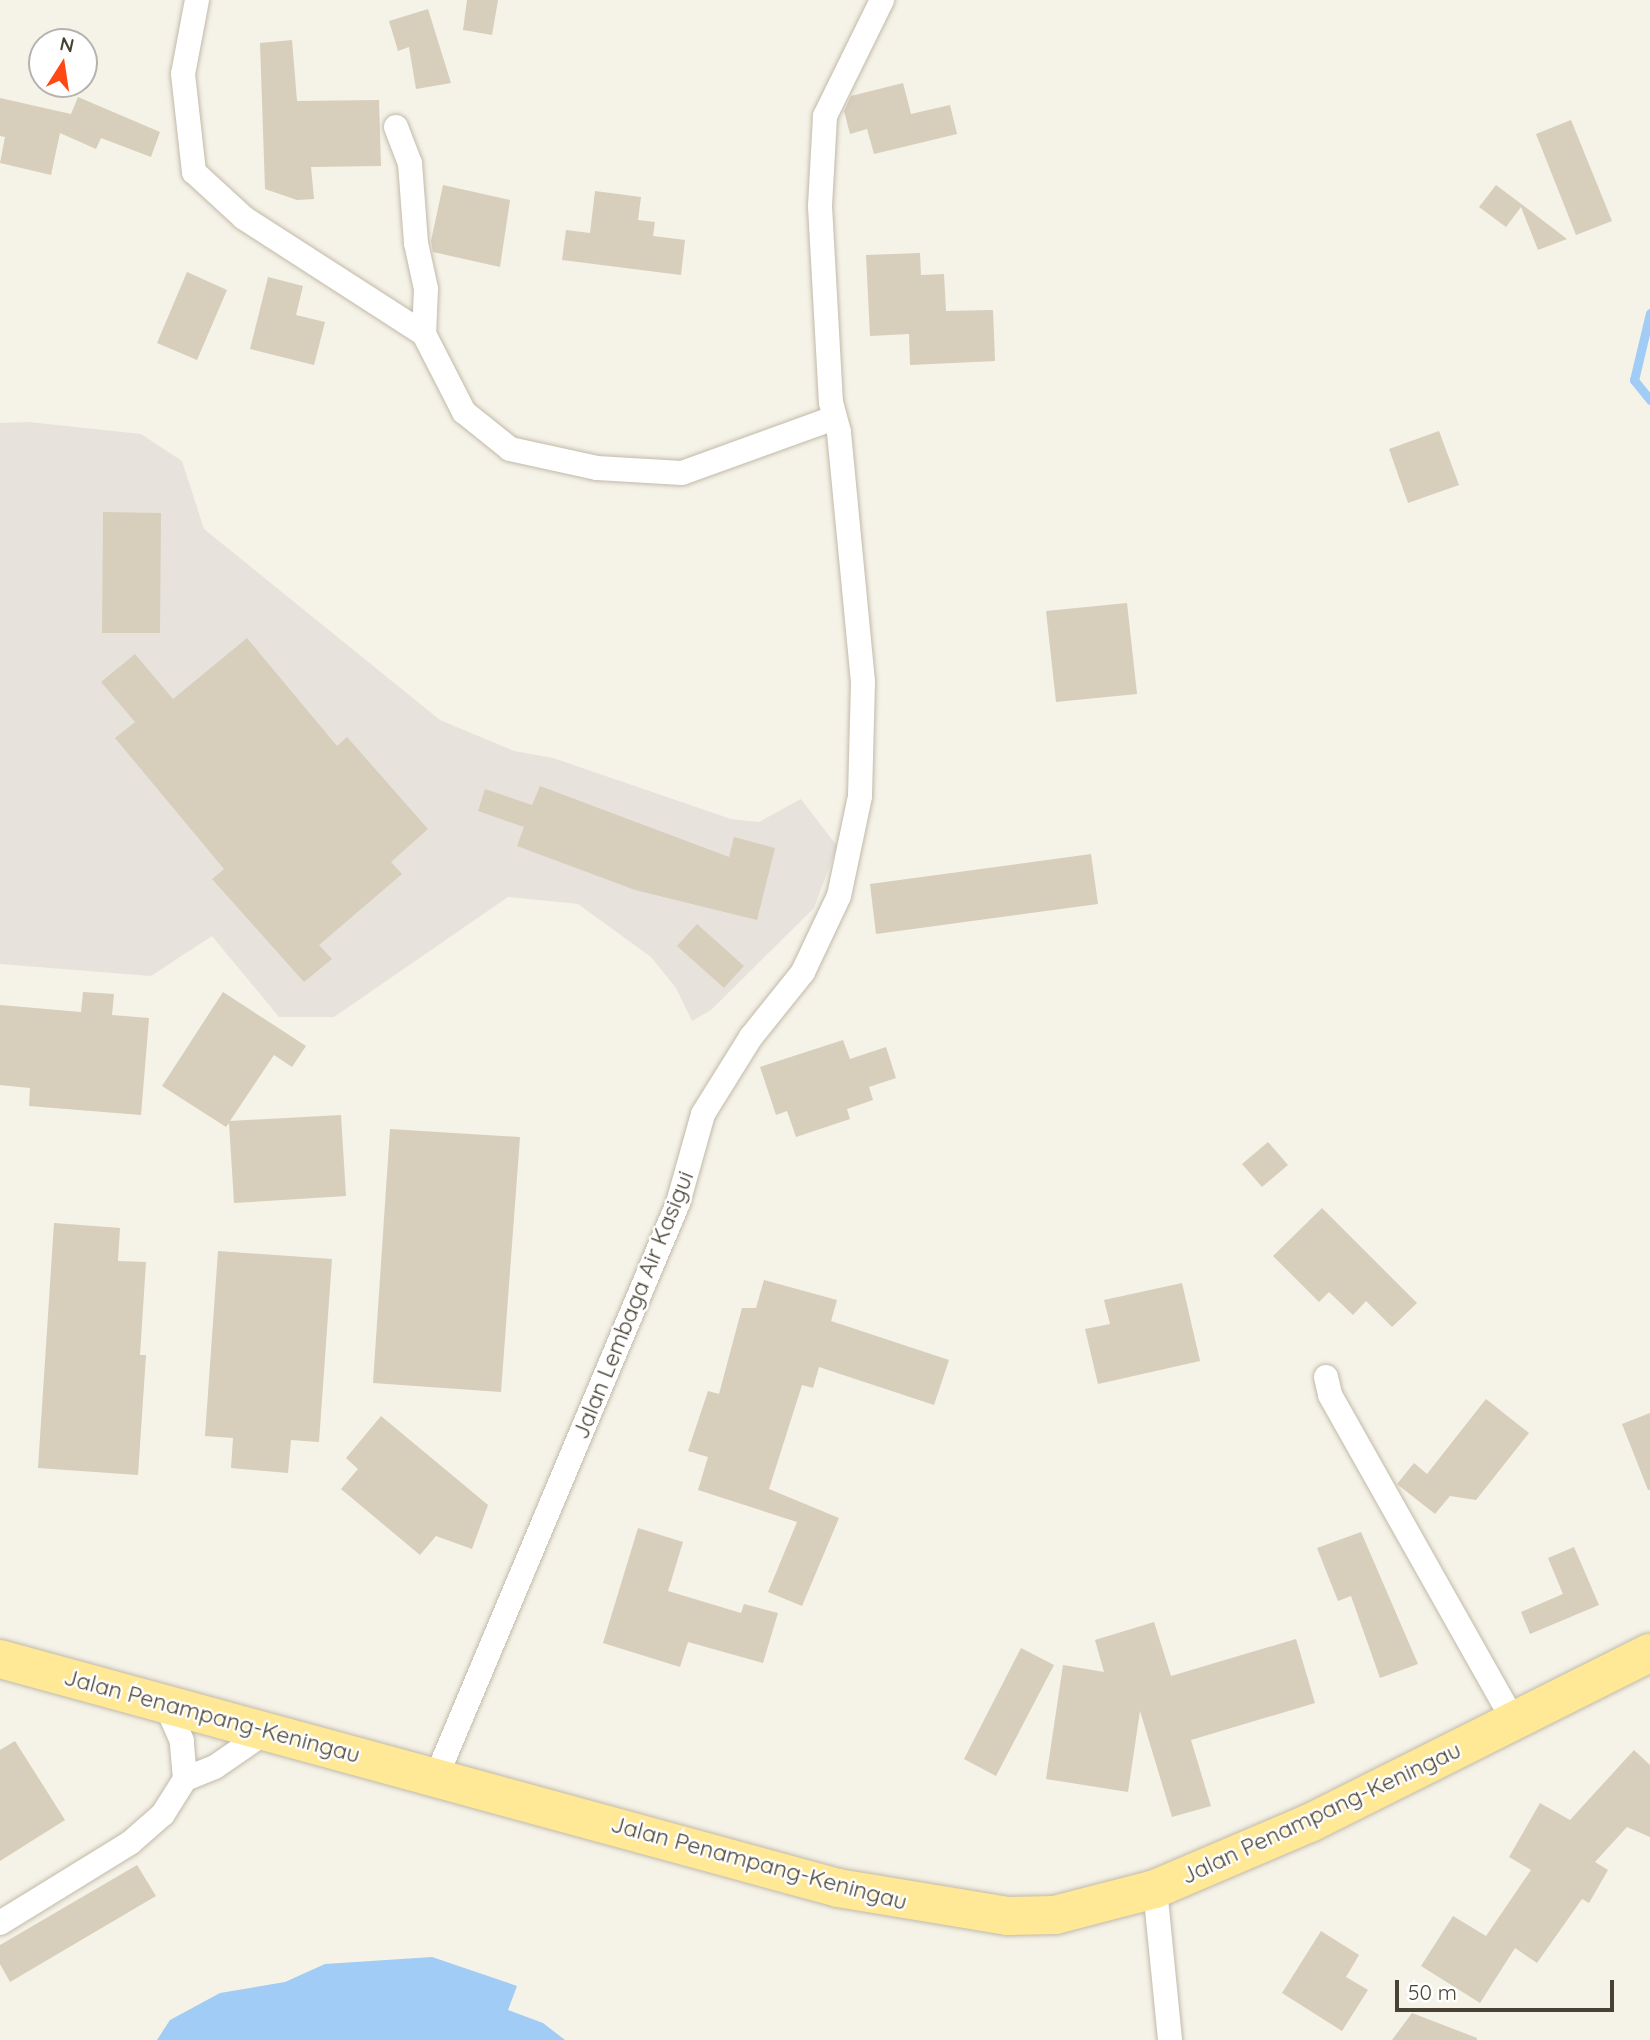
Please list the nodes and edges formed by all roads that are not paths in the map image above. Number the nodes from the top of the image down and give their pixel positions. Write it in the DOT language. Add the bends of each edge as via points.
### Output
graph roads {
  1 [pos="197,0"];
  2 [pos="882,0"];
  3 [pos="396,127"];
  4 [pos="424,334"];
  5 [pos="836,425"];
  6 [pos="1326,1377"];
  7 [pos="1650,1653"];
  8 [pos="0,1659"];
  9 [pos="166,1704"];
  10 [pos="1514,1722"];
  11 [pos="267,1731"];
  12 [pos="437,1775"];
  13 [pos="185,1779"];
  14 [pos="1155,1889"];
  15 [pos="0,1923"];
  16 [pos="1170,2040"];
  1 -- 4 [label="street" via="183,74 194,172 244,218"];
  2 -- 5 [label="street, Jalan Lembaga Air Kasigui" via="825,116 820,205"];
  3 -- 4 [label="street" via="410,163 416,243 426,289"];
  4 -- 5 [label="street" via="464,412 510,449 597,468 682,473"];
  5 -- 12 [label="street, Jalan Lembaga Air Kasigui" via="863,682 860,796 839,896 803,972 751,1037 703,1114 678,1203"];
  6 -- 10 [label="street" via="1330,1395"];
  7 -- 10 [label="main road, Jalan Penampang-Keningau"];
  8 -- 9 [label="main road, Jalan Penampang-Keningau"];
  9 -- 11 [label="main road, Jalan Penampang-Keningau"];
  9 -- 13 [label="street" via="182,1741"];
  10 -- 14 [label="main road, Jalan Penampang-Keningau" via="1310,1823"];
  11 -- 12 [label="main road, Jalan Penampang-Keningau"];
  11 -- 13 [label="street" via="215,1767"];
  12 -- 14 [label="main road, Jalan Penampang-Keningau" via="825,1885 959,1911 1055,1915"];
  13 -- 15 [label="street" via="163,1814 130,1843"];
  14 -- 16 [label="street"];
}
